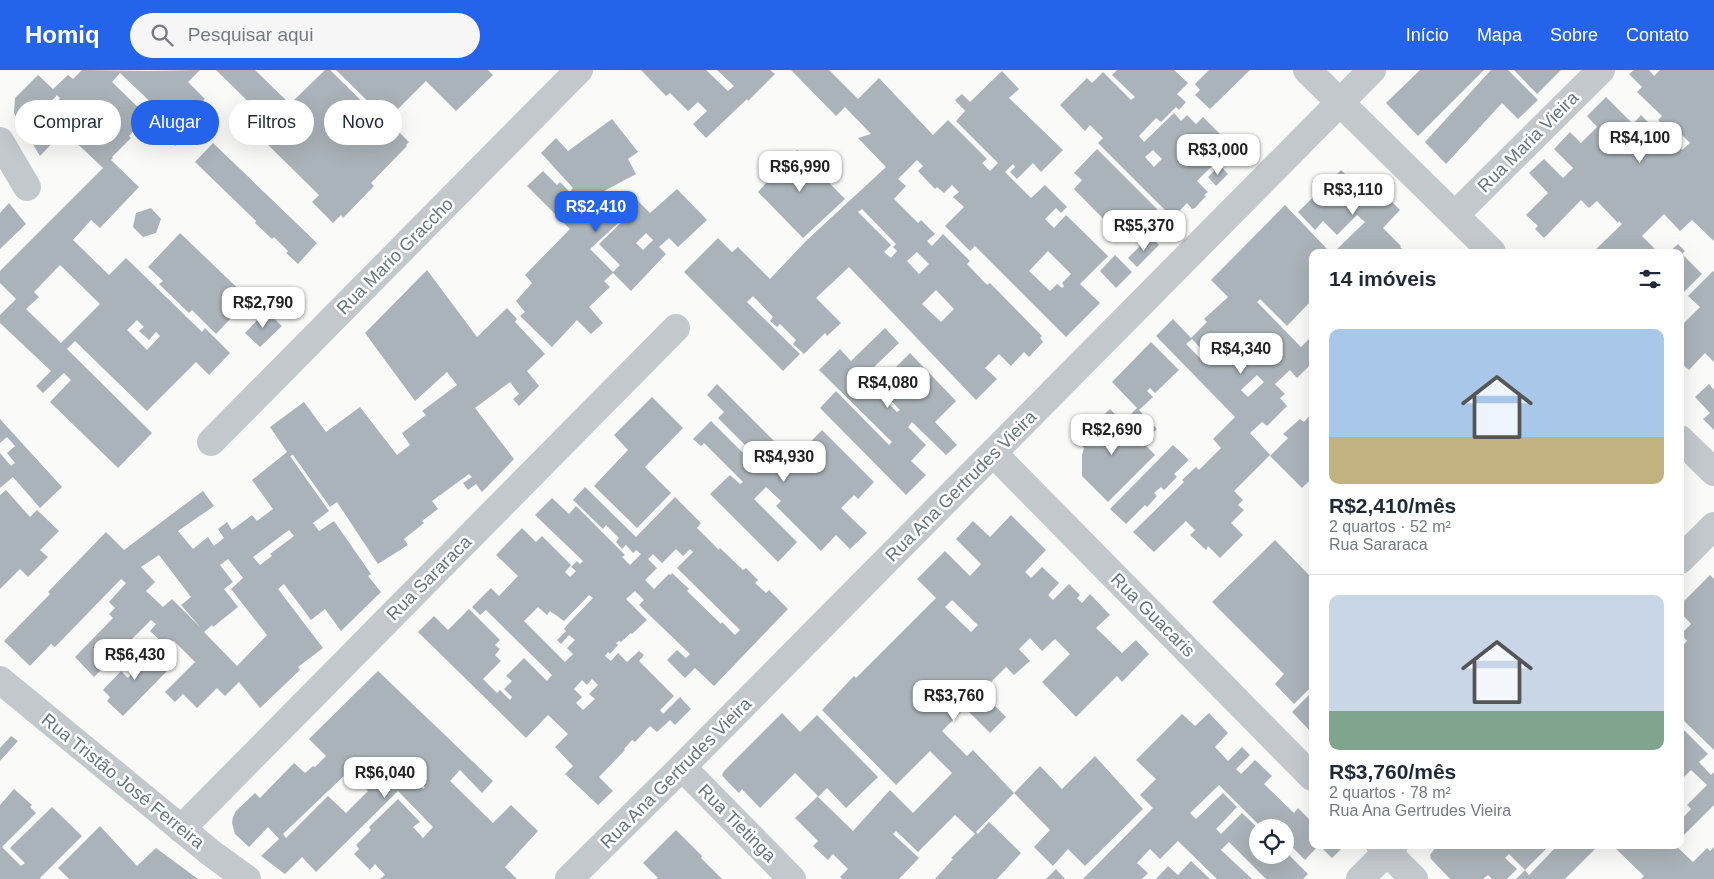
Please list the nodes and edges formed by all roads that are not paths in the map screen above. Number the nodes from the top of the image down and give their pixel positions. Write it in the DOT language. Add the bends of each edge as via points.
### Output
graph roads {
  1 [pos="579,70"];
  2 [pos="1307,70"];
  3 [pos="1372,70"];
  4 [pos="1601,70"];
  5 [pos="1341,102"];
  6 [pos="0,140"];
  7 [pos="27,187"];
  8 [pos="1455,215"];
  9 [pos="1489,249"];
  10 [pos="676,328"];
  11 [pos="211,442"];
  12 [pos="1684,443"];
  13 [pos="993,453"];
  14 [pos="1714,472"];
  15 [pos="1714,526"];
  16 [pos="1684,556"];
  17 [pos="0,680"];
  18 [pos="682,767"];
  19 [pos="1309,774"];
  20 [pos="181,829"];
  21 [pos="1385,849"];
  22 [pos="1389,849"];
  23 [pos="247,879"];
  24 [pos="569,879"];
  25 [pos="792,879"];
  26 [pos="1360,879"];
  27 [pos="1414,879"];
  1 -- 11 [label="street, Rua Mario Graccho"];
  2 -- 5 [label="street"];
  3 -- 5 [label="street, Rua Ana Gertrudes Vieira"];
  4 -- 8 [label="street, Rua Maria Vieira"];
  5 -- 8 [label="street"];
  5 -- 13 [label="street, Rua Ana Gertrudes Vieira"];
  6 -- 7 [label="street"];
  8 -- 9 [label="street"];
  10 -- 20 [label="street, Rua Sararaca"];
  12 -- 14 [label="street"];
  13 -- 18 [label="street, Rua Ana Gertrudes Vieira"];
  13 -- 19 [label="street, Rua Guacaris"];
  15 -- 16 [label="street"];
  17 -- 20 [label="street, Rua Tristão José Ferreira"];
  18 -- 24 [label="street, Rua Ana Gertrudes Vieira"];
  18 -- 25 [label="street, Rua Tietinga"];
  20 -- 23 [label="street, Rua Tristão José Ferreira"];
  21 -- 26 [label="street"];
  22 -- 27 [label="street"];
}
